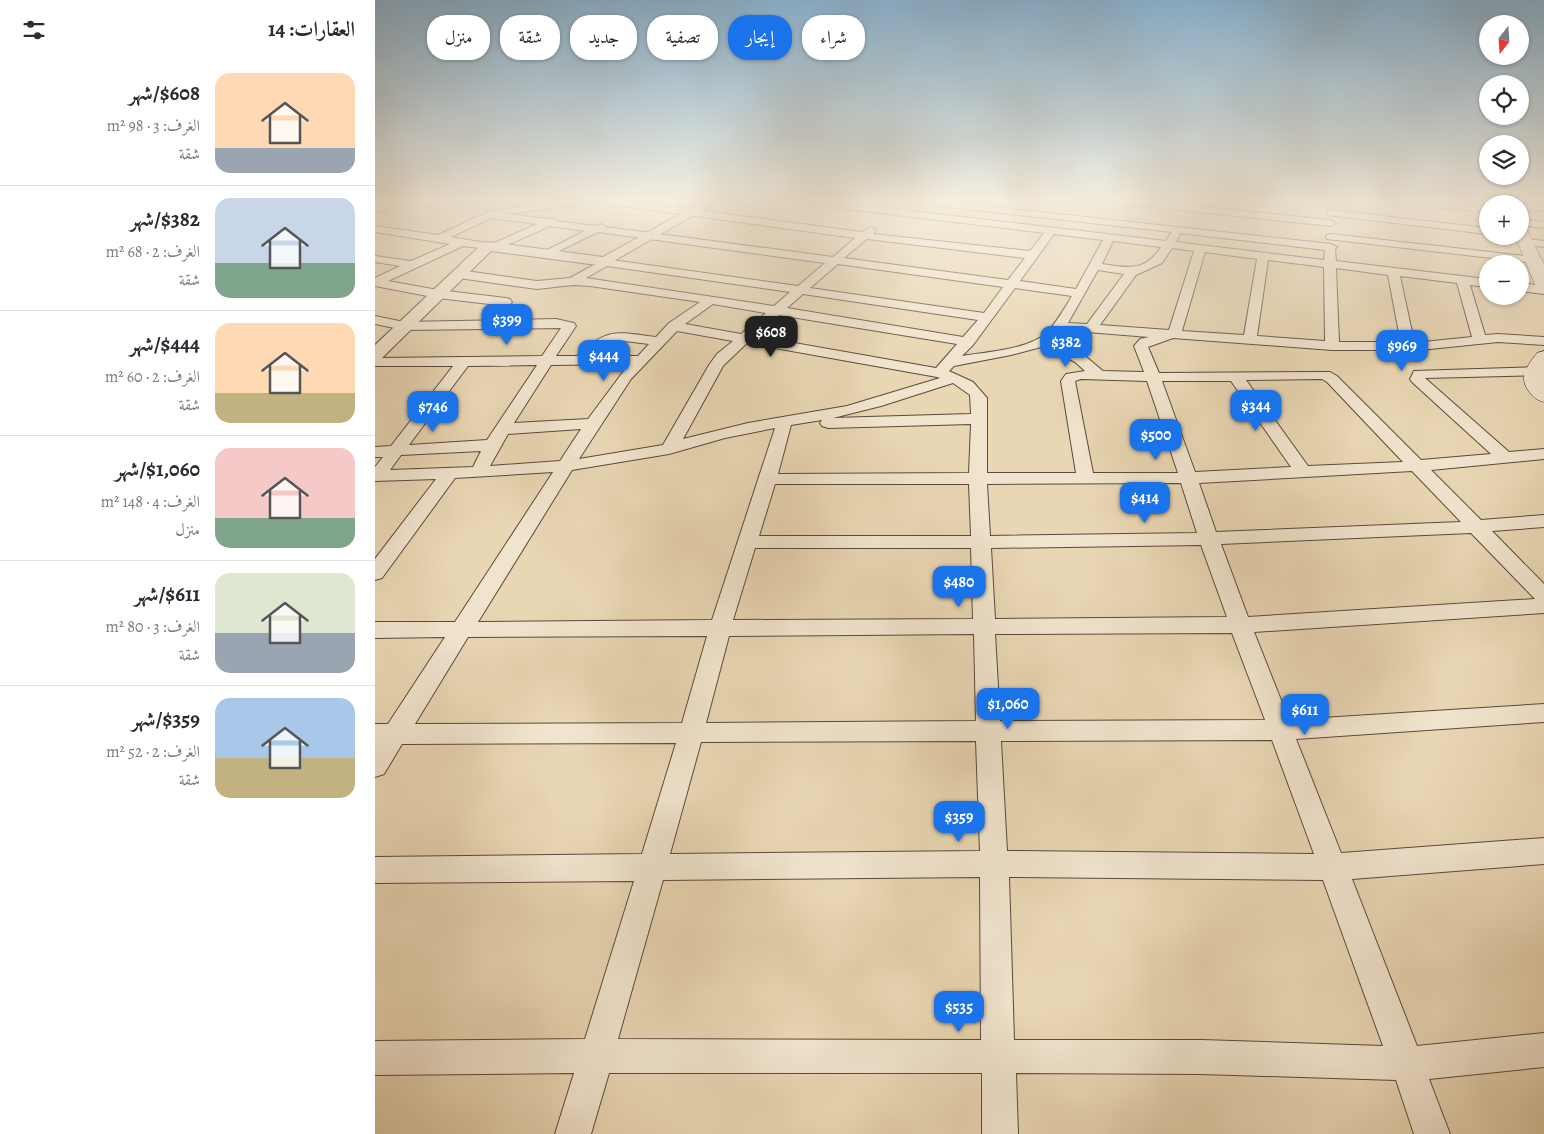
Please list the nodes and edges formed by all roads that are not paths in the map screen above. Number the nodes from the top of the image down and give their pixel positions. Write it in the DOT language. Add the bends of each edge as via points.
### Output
graph roads {
  1 [pos="439,253"];
  2 [pos="485,253"];
  3 [pos="539,253"];
  4 [pos="621,253"];
  5 [pos="774,253"];
  6 [pos="846,253"];
  7 [pos="1015,253"];
  8 [pos="1102,253"];
  9 [pos="1164,253"];
  10 [pos="1199,253"];
  11 [pos="1244,253"];
  12 [pos="1330,253"];
  13 [pos="1439,253"];
  14 [pos="547,254"];
  15 [pos="1033,255"];
  16 [pos="1263,255"];
  17 [pos="375,259"];
  18 [pos="605,262"];
  19 [pos="836,262"];
  20 [pos="1538,263"];
  21 [pos="1329,264"];
  22 [pos="413,265"];
  23 [pos="1095,266"];
  24 [pos="1393,271"];
  25 [pos="1132,272"];
  26 [pos="459,274"];
  27 [pos="1462,279"];
  28 [pos="573,281"];
  29 [pos="375,282"];
  30 [pos="1479,282"];
  31 [pos="1013,284"];
  32 [pos="537,285"];
  33 [pos="1529,288"];
  34 [pos="1544,289"];
  35 [pos="1081,290"];
  36 [pos="801,291"];
  37 [pos="1116,293"];
  38 [pos="438,294"];
  39 [pos="514,298"];
  40 [pos="711,300"];
  41 [pos="778,310"];
  42 [pos="987,318"];
  43 [pos="375,320"];
  44 [pos="469,324"];
  45 [pos="404,326"];
  46 [pos="674,326"];
  47 [pos="1058,326"];
  48 [pos="1091,328"];
  49 [pos="1174,334"];
  50 [pos="742,339"];
  51 [pos="1045,340"];
  52 [pos="1250,340"];
  53 [pos="1480,341"];
  54 [pos="1544,341"];
  55 [pos="658,342"];
  56 [pos="969,342"];
  57 [pos="1332,346"];
  58 [pos="1420,346"];
  59 [pos="375,355"];
  60 [pos="580,360"];
  61 [pos="639,360"];
  62 [pos="547,361"];
  63 [pos="375,362"];
  64 [pos="463,362"];
  65 [pos="1541,367"];
  66 [pos="948,371"];
  67 [pos="1100,376"];
  68 [pos="1235,376"];
  69 [pos="1153,377"];
  70 [pos="1544,396"];
  71 [pos="978,419"];
  72 [pos="793,421"];
  73 [pos="593,423"];
  74 [pos="504,429"];
  75 [pos="492,445"];
  76 [pos="669,449"];
  77 [pos="375,452"];
  78 [pos="397,452"];
  79 [pos="1544,454"];
  80 [pos="1507,458"];
  81 [pos="568,465"];
  82 [pos="1416,466"];
  83 [pos="1301,470"];
  84 [pos="479,472"];
  85 [pos="450,473"];
  86 [pos="376,476"];
  87 [pos="1085,477"];
  88 [pos="978,478"];
  89 [pos="1187,478"];
  90 [pos="769,479"];
  91 [pos="1544,521"];
  92 [pos="1477,528"];
  93 [pos="1209,540"];
  94 [pos="747,542"];
  95 [pos="981,543"];
  96 [pos="375,573"];
  97 [pos="1544,596"];
  98 [pos="1544,606"];
  99 [pos="1240,625"];
  100 [pos="985,626"];
  101 [pos="461,628"];
  102 [pos="721,628"];
  103 [pos="375,630"];
  104 [pos="1544,713"];
  105 [pos="1282,730"];
  106 [pos="988,732"];
  107 [pos="385,734"];
  108 [pos="692,734"];
  109 [pos="375,766"];
  110 [pos="1544,851"];
  111 [pos="994,864"];
  112 [pos="1332,867"];
  113 [pos="653,868"];
  114 [pos="375,870"];
  115 [pos="1544,1050"];
  116 [pos="597,1056"];
  117 [pos="1000,1057"];
  118 [pos="375,1058"];
  119 [pos="1407,1064"];
  120 [pos="573,1134"];
  121 [pos="1000,1134"];
  122 [pos="1432,1134"];
  1 -- 22 [label="street"];
  2 -- 26 [label="street"];
  3 -- 14 [label="street"];
  4 -- 18 [label="street"];
  5 -- 19 [label="street"];
  6 -- 19 [label="street"];
  7 -- 15 [label="street"];
  8 -- 23 [label="street"];
  9 -- 25 [label="street" via="1158,261"];
  10 -- 49 [label="street"];
  11 -- 16 [label="street"];
  12 -- 21 [label="street"];
  13 -- 20 [label="street"];
  14 -- 18 [label="street"];
  15 -- 31 [label="street"];
  16 -- 21 [label="street"];
  16 -- 52 [label="street"];
  17 -- 22 [label="street"];
  18 -- 28 [label="street"];
  18 -- 36 [label="street"];
  19 -- 31 [label="street"];
  19 -- 36 [label="street"];
  20 -- 34 [label="main road"];
  21 -- 24 [label="street"];
  21 -- 57 [label="street"];
  22 -- 29 [label="street"];
  23 -- 25 [label="street"];
  23 -- 35 [label="street"];
  24 -- 27 [label="street"];
  24 -- 58 [label="street" via="1406,333"];
  25 -- 37 [label="street"];
  26 -- 32 [label="street"];
  26 -- 38 [label="street"];
  27 -- 30 [label="street"];
  27 -- 53 [label="street"];
  28 -- 32 [label="street"];
  28 -- 40 [label="street"];
  29 -- 38 [label="street"];
  31 -- 35 [label="street"];
  31 -- 42 [label="street"];
  32 -- 39 [label="street"];
  33 -- 34 [label="street"];
  35 -- 37 [label="street"];
  35 -- 47 [label="street"];
  36 -- 41 [label="street"];
  36 -- 42 [label="street"];
  37 -- 48 [label="street"];
  38 -- 39 [label="street"];
  38 -- 45 [label="street"];
  39 -- 44 [label="street"];
  40 -- 41 [label="street"];
  40 -- 46 [label="street"];
  41 -- 50 [label="street"];
  41 -- 56 [label="street"];
  42 -- 56 [label="street"];
  43 -- 45 [label="street"];
  44 -- 45 [label="street"];
  44 -- 62 [label="street" via="568,325"];
  45 -- 59 [label="street"];
  46 -- 50 [label="street"];
  46 -- 55 [label="street"];
  47 -- 48 [label="street"];
  47 -- 51 [label="street"];
  48 -- 49 [label="street"];
  49 -- 52 [label="street"];
  49 -- 69 [label="street" via="1142,344"];
  50 -- 66 [label="street"];
  50 -- 76 [label="street" via="715,365"];
  51 -- 66 [label="street"];
  51 -- 67 [label="street" via="1081,359"];
  52 -- 57 [label="street"];
  53 -- 54 [label="street" via="1513,338"];
  53 -- 58 [label="street"];
  55 -- 60 [label="street" via="610,337"];
  55 -- 61 [label="street"];
  56 -- 66 [label="street"];
  57 -- 58 [label="street"];
  60 -- 61 [label="street"];
  60 -- 62 [label="street"];
  61 -- 73 [label="street"];
  62 -- 64 [label="street"];
  62 -- 74 [label="street"];
  63 -- 64 [label="street"];
  64 -- 78 [label="street"];
  65 -- 70 [label="main road" via="1533,380 1535,388"];
  65 -- 80 [label="street" via="1417,376"];
  66 -- 71 [label="street" via="977,392"];
  66 -- 72 [label="street" via="850,410"];
  67 -- 69 [label="street"];
  67 -- 87 [label="street" via="1081,375 1068,381"];
  68 -- 69 [label="street"];
  68 -- 82 [label="street" via="1328,376"];
  68 -- 83 [label="street"];
  69 -- 89 [label="street"];
  71 -- 72 [label="street" via="864,423"];
  71 -- 88 [label="street"];
  72 -- 76 [label="street" via="735,430"];
  72 -- 90 [label="street"];
  73 -- 74 [label="street"];
  73 -- 81 [label="street"];
  74 -- 75 [label="street"];
  75 -- 78 [label="street"];
  75 -- 84 [label="street"];
  76 -- 81 [label="street"];
  77 -- 78 [label="street"];
  78 -- 86 [label="street"];
  79 -- 80 [label="street"];
  80 -- 82 [label="street"];
  81 -- 84 [label="street"];
  81 -- 101 [label="street"];
  82 -- 83 [label="street"];
  82 -- 92 [label="street"];
  83 -- 89 [label="street"];
  84 -- 85 [label="street"];
  85 -- 86 [label="street"];
  85 -- 96 [label="street"];
  87 -- 88 [label="street"];
  87 -- 89 [label="street"];
  88 -- 90 [label="street"];
  88 -- 95 [label="street"];
  89 -- 93 [label="street"];
  90 -- 94 [label="street"];
  91 -- 92 [label="street"];
  92 -- 93 [label="street"];
  92 -- 97 [label="street"];
  93 -- 95 [label="street"];
  93 -- 99 [label="street"];
  94 -- 95 [label="street"];
  94 -- 102 [label="street"];
  95 -- 100 [label="street"];
  98 -- 99 [label="street"];
  99 -- 100 [label="street"];
  99 -- 105 [label="street"];
  100 -- 102 [label="street"];
  100 -- 106 [label="street"];
  101 -- 102 [label="street"];
  101 -- 103 [label="street"];
  101 -- 107 [label="street"];
  102 -- 108 [label="street"];
  104 -- 105 [label="street"];
  105 -- 106 [label="street"];
  105 -- 112 [label="street"];
  106 -- 108 [label="street"];
  106 -- 111 [label="street"];
  107 -- 108 [label="street"];
  107 -- 109 [label="street"];
  108 -- 113 [label="street"];
  110 -- 112 [label="street"];
  111 -- 112 [label="street"];
  111 -- 113 [label="street"];
  111 -- 117 [label="street"];
  112 -- 119 [label="street"];
  113 -- 114 [label="street"];
  113 -- 116 [label="street"];
  115 -- 119 [label="street"];
  116 -- 117 [label="street"];
  116 -- 118 [label="street"];
  116 -- 120 [label="street"];
  117 -- 119 [label="street" via="1201,1057"];
  117 -- 121 [label="street"];
  119 -- 122 [label="street"];
}
